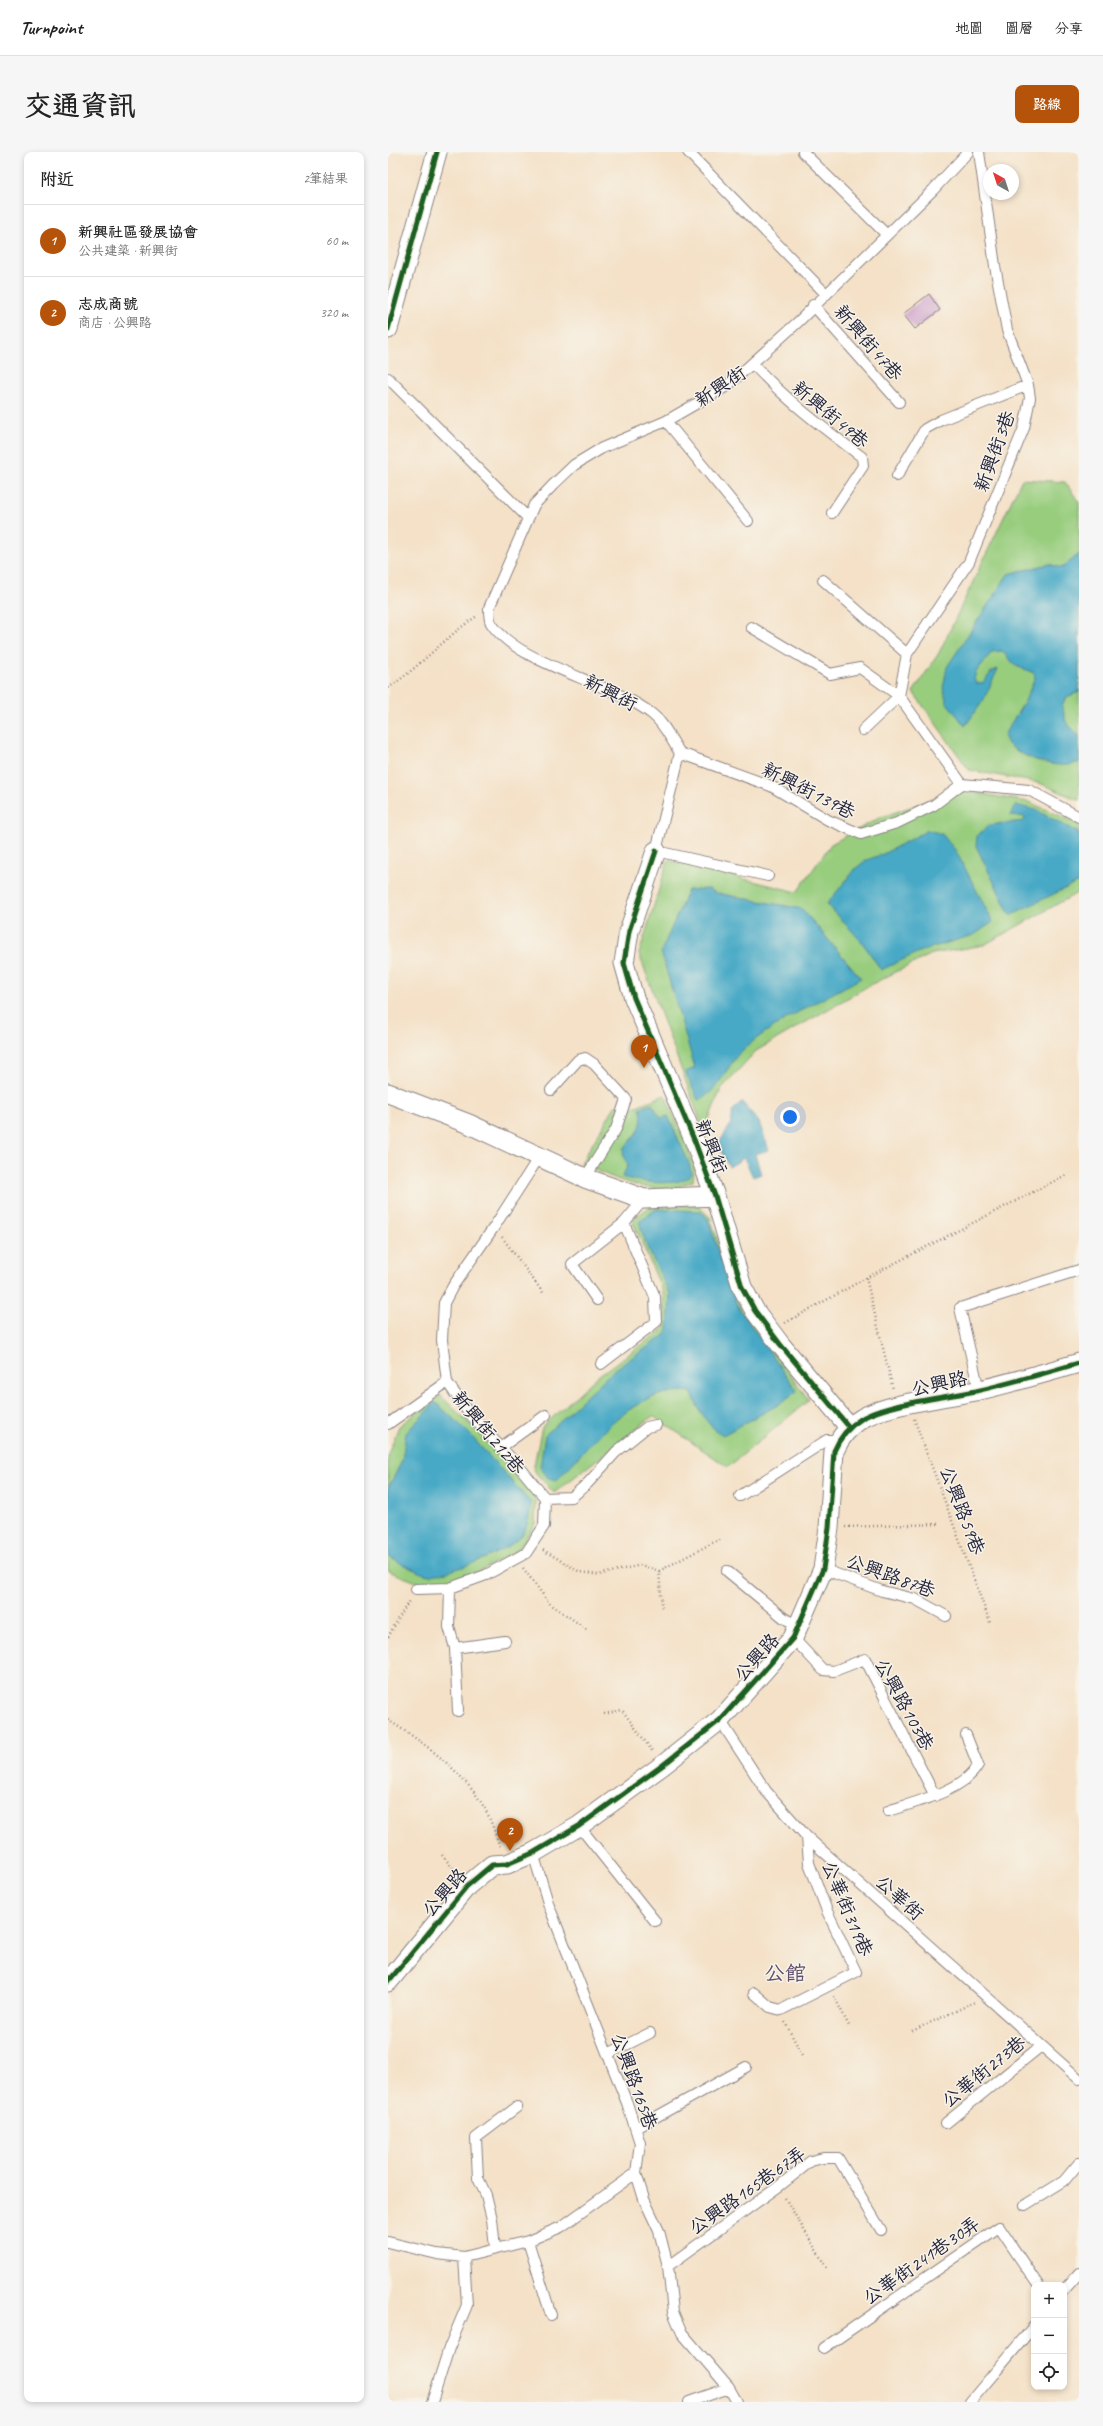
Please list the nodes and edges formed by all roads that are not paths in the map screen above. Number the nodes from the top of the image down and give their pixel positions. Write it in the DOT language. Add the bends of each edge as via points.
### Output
graph roads {
  1 [pos="437,152"];
  2 [pos="688,152"];
  3 [pos="803,152"];
  4 [pos="968,152"];
  5 [pos="979,152"];
  6 [pos="887,235"];
  7 [pos="825,293"];
  8 [pos="813,305"];
  9 [pos="388,329"];
  10 [pos="753,364"];
  11 [pos="388,378"];
  12 [pos="1028,385"];
  13 [pos="899,402"];
  14 [pos="666,421"];
  15 [pos="897,476"];
  16 [pos="832,513"];
  17 [pos="528,518"];
  18 [pos="748,521"];
  19 [pos="824,580"];
  20 [pos="751,627"];
  21 [pos="908,654"];
  22 [pos="899,696"];
  23 [pos="863,730"];
  24 [pos="680,753"];
  25 [pos="962,784"];
  26 [pos="1079,817"];
  27 [pos="656,851"];
  28 [pos="768,876"];
  29 [pos="551,1090"];
  30 [pos="388,1093"];
  31 [pos="539,1157"];
  32 [pos="585,1178"];
  33 [pos="715,1196"];
  34 [pos="644,1199"];
  35 [pos="624,1222"];
  36 [pos="1079,1270"];
  37 [pos="597,1300"];
  38 [pos="1079,1363"];
  39 [pos="601,1364"];
  40 [pos="447,1382"];
  41 [pos="978,1390"];
  42 [pos="546,1415"];
  43 [pos="388,1424"];
  44 [pos="656,1425"];
  45 [pos="844,1434"];
  46 [pos="500,1448"];
  47 [pos="740,1496"];
  48 [pos="545,1498"];
  49 [pos="823,1569"];
  50 [pos="727,1571"];
  51 [pos="450,1588"];
  52 [pos="416,1589"];
  53 [pos="946,1616"];
  54 [pos="796,1632"];
  55 [pos="505,1641"];
  56 [pos="455,1648"];
  57 [pos="458,1711"];
  58 [pos="720,1720"];
  59 [pos="966,1735"];
  60 [pos="935,1796"];
  61 [pos="888,1811"];
  62 [pos="579,1826"];
  63 [pos="807,1837"];
  64 [pos="533,1853"];
  65 [pos="655,1921"];
  66 [pos="388,1982"];
  67 [pos="754,1993"];
  68 [pos="650,2033"];
  69 [pos="1041,2046"];
  70 [pos="608,2054"];
  71 [pos="746,2067"];
  72 [pos="1079,2079"];
  73 [pos="517,2107"];
  74 [pos="946,2123"];
  75 [pos="636,2128"];
  76 [pos="1079,2163"];
  77 [pos="636,2173"];
  78 [pos="1025,2205"];
  79 [pos="881,2230"];
  80 [pos="528,2240"];
  81 [pos="388,2242"];
  82 [pos="496,2248"];
  83 [pos="464,2257"];
  84 [pos="668,2266"];
  85 [pos="1079,2273"];
  86 [pos="1036,2282"];
  87 [pos="1067,2287"];
  88 [pos="552,2315"];
  89 [pos="1031,2330"];
  90 [pos="824,2348"];
  91 [pos="729,2388"];
  92 [pos="432,2402"];
  93 [pos="689,2402"];
  94 [pos="738,2402"];
  95 [pos="970,2402"];
  1 -- 9 [label="street"];
  2 -- 7 [label="lane"];
  3 -- 6 [label="lane"];
  4 -- 6 [label="lane, 新興街"];
  5 -- 12 [label="lane, 新興街3巷" via="1007,330"];
  6 -- 7 [label="lane, 新興街"];
  7 -- 8 [label="lane, 新興街"];
  8 -- 10 [label="lane, 新興街"];
  8 -- 13 [label="lane, 新興街47巷"];
  10 -- 14 [label="lane, 新興街" via="727,386"];
  10 -- 16 [label="lane, 新興街49巷" via="804,414 862,457 864,466"];
  11 -- 17 [label="lane"];
  12 -- 15 [label="lane" via="925,429"];
  12 -- 21 [label="lane, 新興街3巷" via="1030,398 1024,428 969,562"];
  14 -- 17 [label="lane, 新興街" via="602,448 574,464 534,505"];
  14 -- 18 [label="lane"];
  17 -- 24 [label="lane, 新興街" via="489,608 490,622 509,641 532,656 620,694 653,714 666,728"];
  19 -- 21 [label="lane"];
  20 -- 22 [label="lane" via="830,674 860,668"];
  21 -- 22 [label="lane, 新興街3巷"];
  22 -- 23 [label="lane"];
  22 -- 25 [label="lane"];
  24 -- 25 [label="lane, 新興街139巷" via="770,786 828,820 861,834 897,823 934,805"];
  24 -- 27 [label="lane, 新興街"];
  25 -- 26 [label="lane" via="1029,790"];
  27 -- 28 [label="lane"];
  27 -- 33 [label="street, 新興街" via="629,931 624,963 634,998"];
  29 -- 32 [label="lane" via="578,1060 585,1058 594,1064 626,1100 616,1129"];
  30 -- 31 [label="street" via="469,1124"];
  31 -- 32 [label="street"];
  31 -- 40 [label="lane, 新興街212巷" via="444,1303 442,1340"];
  32 -- 34 [label="street"];
  33 -- 34 [label="street"];
  33 -- 45 [label="street, 新興街" via="742,1287 755,1311"];
  34 -- 35 [label="lane"];
  35 -- 37 [label="lane" via="572,1264"];
  35 -- 39 [label="lane" via="655,1297 656,1322"];
  36 -- 41 [label="lane" via="960,1308"];
  38 -- 41 [label="street, 公興路"];
  40 -- 43 [label="lane"];
  40 -- 46 [label="lane, 新興街212巷" via="468,1412"];
  41 -- 45 [label="street, 公興路" via="903,1406 862,1418"];
  42 -- 46 [label="lane"];
  44 -- 48 [label="lane" via="647,1428 616,1452 588,1483 572,1496"];
  45 -- 47 [label="lane" via="827,1440"];
  45 -- 49 [label="street, 公興路" via="834,1451 829,1528"];
  46 -- 48 [label="lane, 新興街212巷"];
  48 -- 51 [label="lane" via="544,1526 526,1553 486,1575"];
  49 -- 53 [label="lane, 公興路87巷" via="882,1591 915,1599"];
  49 -- 54 [label="street, 公興路"];
  50 -- 54 [label="lane" via="784,1618"];
  51 -- 52 [label="lane"];
  51 -- 56 [label="lane" via="449,1627"];
  54 -- 58 [label="street, 公興路"];
  54 -- 60 [label="lane, 公興路103巷" via="823,1670 834,1671 865,1660"];
  55 -- 56 [label="lane"];
  56 -- 57 [label="lane"];
  58 -- 62 [label="street, 公興路"];
  58 -- 63 [label="lane, 公華街" via="766,1791"];
  59 -- 60 [label="lane" via="978,1765 974,1773"];
  60 -- 61 [label="lane"];
  62 -- 64 [label="street, 公興路"];
  62 -- 65 [label="lane"];
  63 -- 67 [label="lane, 公華街319巷" via="809,1863 827,1911 856,1972 782,2010 770,2007"];
  63 -- 69 [label="lane, 公華街"];
  64 -- 66 [label="street, 公興路" via="507,1864 492,1865 467,1886"];
  64 -- 70 [label="lane, 公興路165巷" via="549,1906"];
  68 -- 70 [label="lane"];
  69 -- 72 [label="lane, 公華街"];
  69 -- 74 [label="lane, 公華街273巷"];
  70 -- 75 [label="lane, 公興路165巷"];
  71 -- 75 [label="lane"];
  73 -- 82 [label="lane" via="476,2138 478,2178 490,2213"];
  75 -- 77 [label="lane, 公興路165巷" via="640,2143"];
  76 -- 78 [label="lane" via="1064,2181"];
  77 -- 80 [label="lane" via="561,2227"];
  77 -- 84 [label="lane, 公興路165巷" via="644,2199 659,2231"];
  79 -- 84 [label="lane, 公興路165巷67弄" via="838,2158 823,2158 811,2161"];
  80 -- 82 [label="lane"];
  80 -- 88 [label="lane"];
  81 -- 83 [label="lane" via="438,2254"];
  82 -- 83 [label="lane"];
  83 -- 92 [label="lane" via="467,2305 449,2348"];
  84 -- 91 [label="lane, 公興路165巷" via="673,2312 682,2333"];
  85 -- 87 [label="lane"];
  86 -- 90 [label="lane, 公華街241巷30弄" via="999,2227"];
  89 -- 95 [label="lane"];
  91 -- 93 [label="lane"];
  91 -- 94 [label="lane, 公興路165巷"];
}
